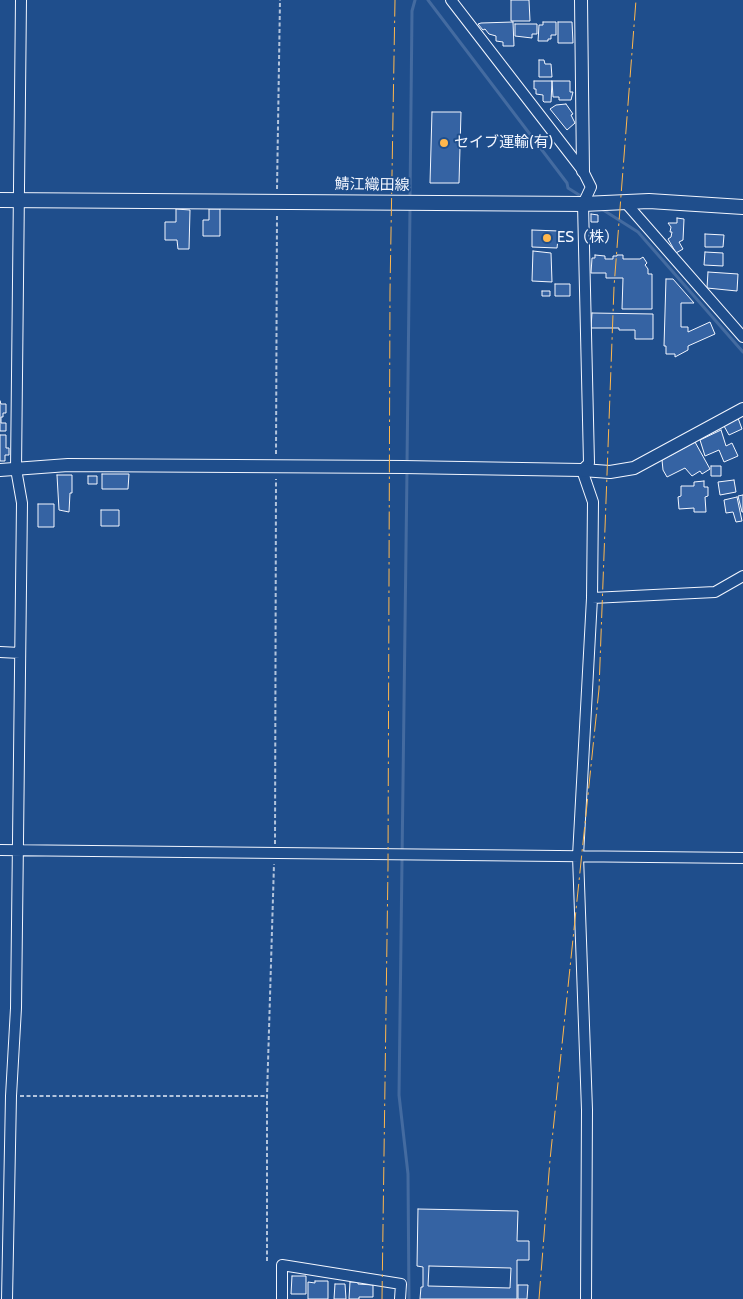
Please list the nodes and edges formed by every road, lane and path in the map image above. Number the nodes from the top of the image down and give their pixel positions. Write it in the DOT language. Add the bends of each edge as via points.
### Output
graph roads {
  1 [pos="21,0"];
  2 [pos="280,0"];
  3 [pos="451,0"];
  4 [pos="581,0"];
  5 [pos="584,171"];
  6 [pos="19,199"];
  7 [pos="0,200"];
  8 [pos="277,200"];
  9 [pos="625,202"];
  10 [pos="583,204"];
  11 [pos="743,207"];
  12 [pos="743,337"];
  13 [pos="743,409"];
  14 [pos="276,467"];
  15 [pos="16,469"];
  16 [pos="0,470"];
  17 [pos="582,470"];
  18 [pos="743,576"];
  19 [pos="592,598"];
  20 [pos="0,652"];
  21 [pos="20,653"];
  22 [pos="0,850"];
  23 [pos="18,850"];
  24 [pos="274,853"];
  25 [pos="578,856"];
  26 [pos="743,858"];
  27 [pos="11,1096"];
  28 [pos="267,1096"];
  29 [pos="267,1261"];
  30 [pos="7,1299"];
  31 [pos="282,1299"];
  32 [pos="400,1299"];
  33 [pos="586,1299"];
  1 -- 6 [label="street"];
  2 -- 8 [label="path"];
  3 -- 5 [label="street"];
  4 -- 5 [label="street"];
  5 -- 10 [label="street" via="591,187"];
  6 -- 7 [label="main road, 鯖江織田線"];
  6 -- 8 [label="main road, 鯖江織田線"];
  6 -- 15 [label="street"];
  8 -- 10 [label="main road, 鯖江織田線"];
  8 -- 14 [label="path"];
  9 -- 10 [label="main road, 鯖江織田線"];
  9 -- 11 [label="main road, 鯖江織田線"];
  9 -- 12 [label="street"];
  10 -- 17 [label="street" via="589,463"];
  13 -- 17 [label="street" via="634,468 610,472"];
  14 -- 15 [label="street" via="68,465"];
  14 -- 17 [label="street"];
  14 -- 24 [label="path"];
  15 -- 16 [label="street"];
  15 -- 21 [label="street" via="22,503"];
  17 -- 19 [label="street" via="593,502"];
  18 -- 19 [label="street" via="715,592"];
  19 -- 25 [label="street"];
  20 -- 21 [label="street"];
  21 -- 23 [label="street"];
  22 -- 23 [label="street"];
  23 -- 24 [label="street"];
  23 -- 27 [label="street"];
  24 -- 25 [label="street"];
  24 -- 28 [label="path"];
  25 -- 26 [label="street"];
  25 -- 33 [label="street" via="586,1110"];
  27 -- 28 [label="path"];
  27 -- 30 [label="street"];
  28 -- 29 [label="path"];
  31 -- 32 [label="street" via="282,1265 401,1284"];
}
